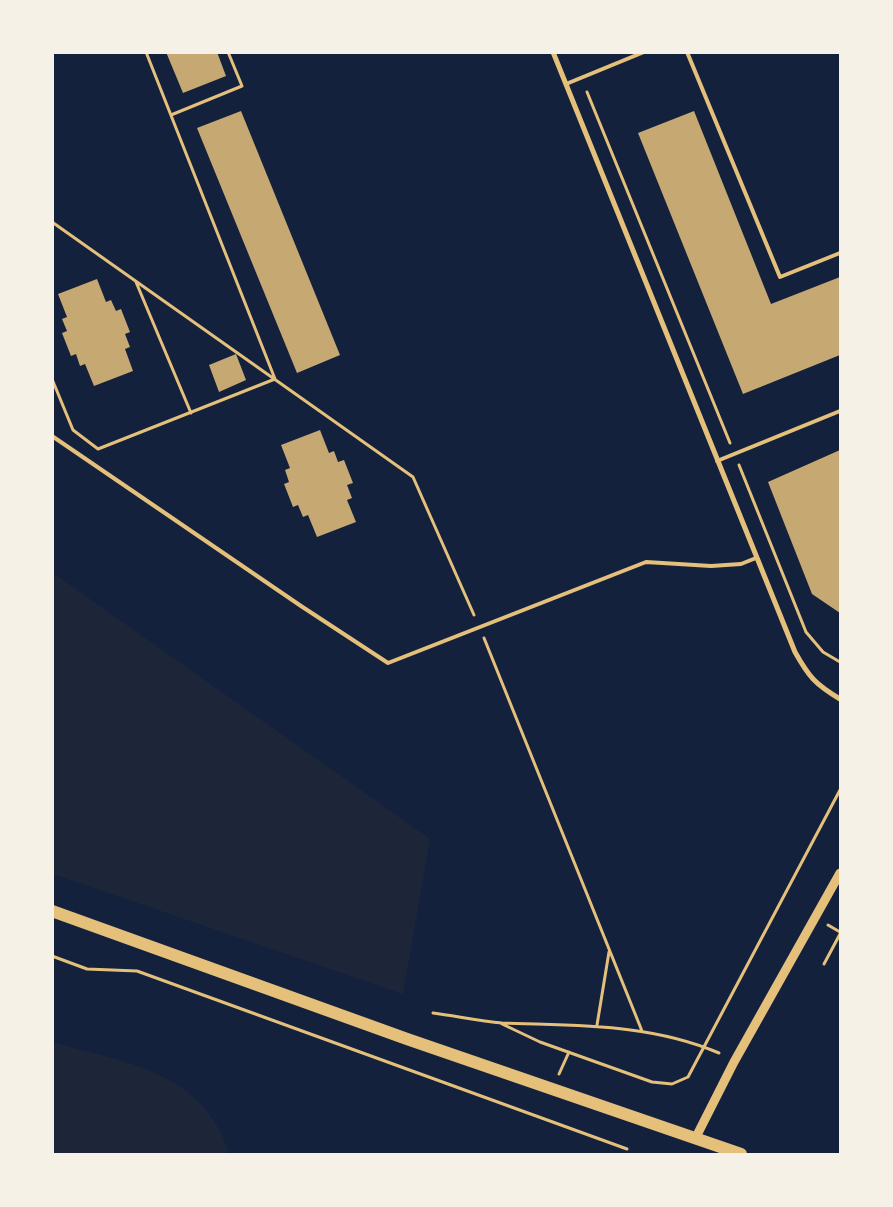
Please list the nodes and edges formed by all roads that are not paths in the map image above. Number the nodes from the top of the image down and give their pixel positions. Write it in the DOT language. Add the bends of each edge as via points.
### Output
graph roads {
  1 [pos="553,52"];
  2 [pos="644,52"];
  3 [pos="688,52"];
  4 [pos="566,84"];
  5 [pos="840,252"];
  6 [pos="840,410"];
  7 [pos="52,436"];
  8 [pos="717,461"];
  9 [pos="756,558"];
  10 [pos="840,699"];
  11 [pos="840,873"];
  12 [pos="52,911"];
  13 [pos="695,1139"];
  14 [pos="741,1154"];
  1 -- 4 [label="street"];
  2 -- 4 [label="lane"];
  3 -- 5 [label="lane" via="780,277"];
  4 -- 8 [label="street"];
  6 -- 8 [label="lane"];
  7 -- 9 [label="lane" via="388,663 646,562 710,566 741,564"];
  8 -- 9 [label="street"];
  9 -- 10 [label="street" via="795,652 808,674 819,686"];
  11 -- 13 [label="street" via="734,1062"];
  12 -- 13 [label="main road"];
  13 -- 14 [label="main road"];
}
